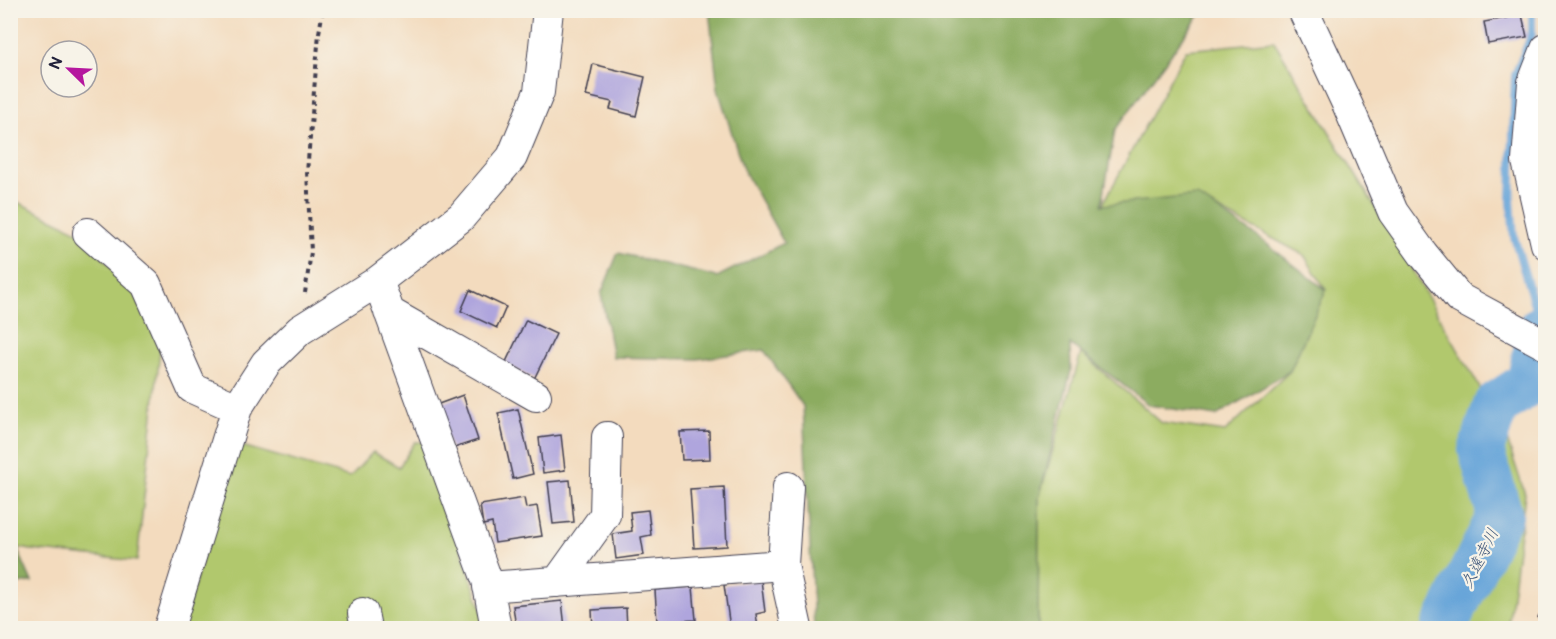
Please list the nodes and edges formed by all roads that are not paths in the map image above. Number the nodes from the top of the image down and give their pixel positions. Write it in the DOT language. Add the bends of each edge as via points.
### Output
graph roads {
  1 [pos="548,10"];
  2 [pos="1303,10"];
  3 [pos="1545,49"];
  4 [pos="88,233"];
  5 [pos="1545,244"];
  6 [pos="378,281"];
  7 [pos="389,312"];
  8 [pos="1534,340"];
  9 [pos="536,396"];
  10 [pos="237,408"];
  11 [pos="607,437"];
  12 [pos="788,487"];
  13 [pos="783,565"];
  14 [pos="557,582"];
  15 [pos="488,587"];
  16 [pos="169,628"];
  17 [pos="496,628"];
  18 [pos="797,628"];
  1 -- 6 [label="street" via="539,92 512,157 461,218"];
  2 -- 8 [label="street" via="1393,212 1459,298"];
  3 -- 5 [label="street" via="1533,82 1527,160"];
  4 -- 10 [label="street" via="146,284 192,388"];
  6 -- 7 [label="street"];
  6 -- 10 [label="street" via="300,330 266,363"];
  7 -- 9 [label="street"];
  7 -- 15 [label="street"];
  10 -- 16 [label="street"];
  11 -- 14 [label="street" via="605,515"];
  12 -- 13 [label="street"];
  13 -- 14 [label="street"];
  13 -- 18 [label="street"];
  14 -- 15 [label="street"];
  15 -- 17 [label="street"];
}
